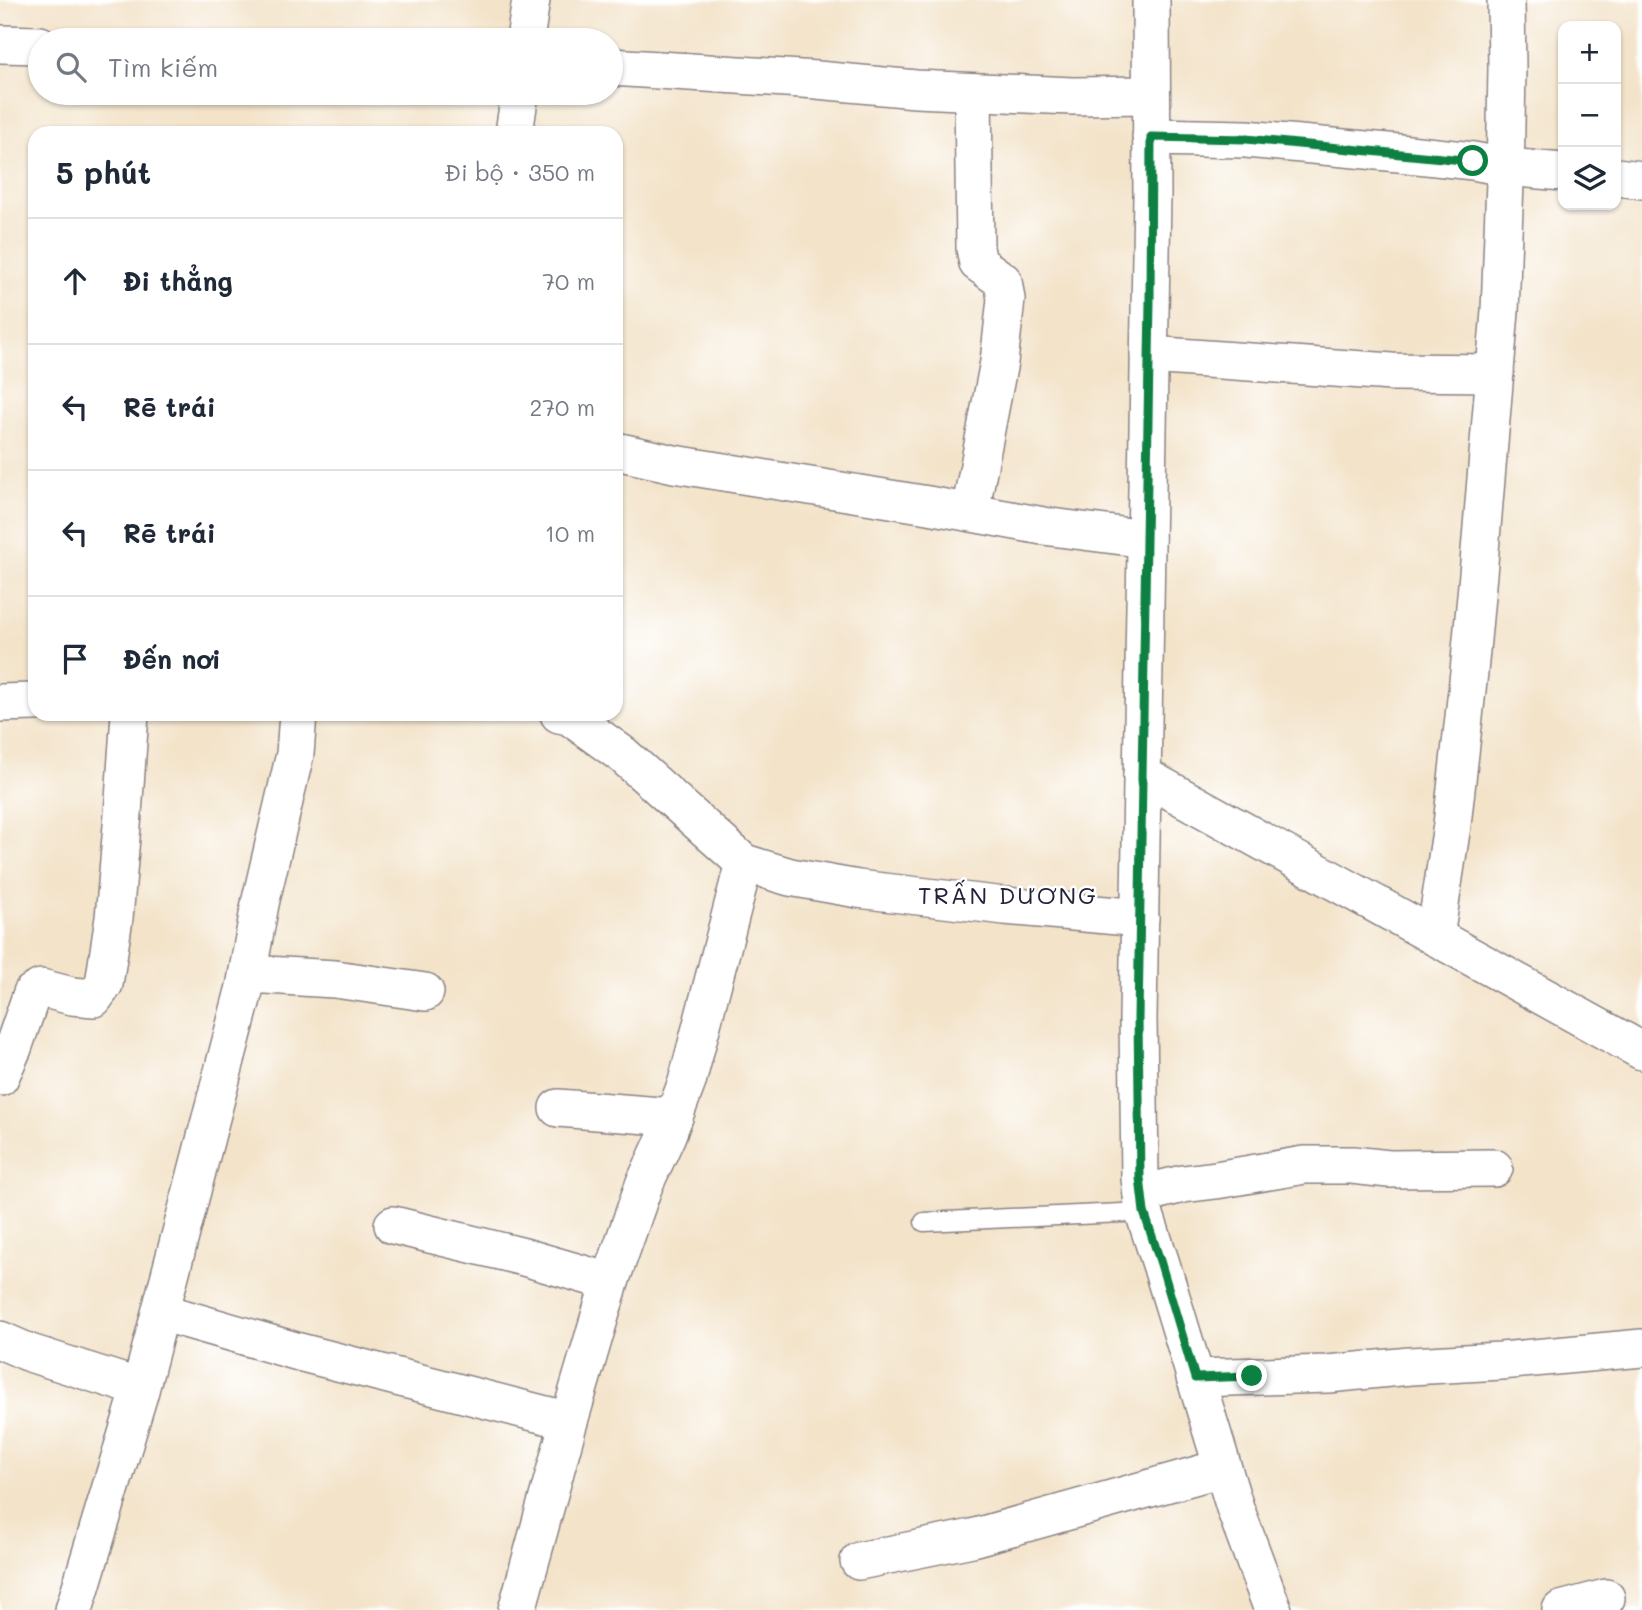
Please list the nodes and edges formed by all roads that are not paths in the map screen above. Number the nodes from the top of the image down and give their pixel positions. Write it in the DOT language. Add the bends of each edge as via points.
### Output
graph roads {
  1 [pos="531,0"];
  2 [pos="1151,0"];
  3 [pos="1506,0"];
  4 [pos="527,28"];
  5 [pos="0,44"];
  6 [pos="28,45"];
  7 [pos="623,68"];
  8 [pos="972,92"];
  9 [pos="1151,95"];
  10 [pos="518,105"];
  11 [pos="515,126"];
  12 [pos="1151,137"];
  13 [pos="1505,167"];
  14 [pos="1558,172"];
  15 [pos="1621,178"];
  16 [pos="1642,180"];
  17 [pos="1149,355"];
  18 [pos="1495,373"];
  19 [pos="623,453"];
  20 [pos="970,512"];
  21 [pos="1146,539"];
  22 [pos="28,702"];
  23 [pos="0,703"];
  24 [pos="576,721"];
  25 [pos="129,728"];
  26 [pos="296,732"];
  27 [pos="1142,775"];
  28 [pos="744,863"];
  29 [pos="1140,918"];
  30 [pos="1435,937"];
  31 [pos="248,974"];
  32 [pos="425,992"];
  33 [pos="1642,1051"];
  34 [pos="0,1077"];
  35 [pos="558,1108"];
  36 [pos="674,1117"];
  37 [pos="1494,1168"];
  38 [pos="1143,1203"];
  39 [pos="924,1222"];
  40 [pos="393,1225"];
  41 [pos="610,1282"];
  42 [pos="161,1312"];
  43 [pos="0,1340"];
  44 [pos="1642,1348"];
  45 [pos="1195,1378"];
  46 [pos="140,1388"];
  47 [pos="569,1420"];
  48 [pos="1222,1468"];
  49 [pos="859,1561"];
  50 [pos="1606,1598"];
  51 [pos="74,1610"];
  52 [pos="517,1610"];
  53 [pos="1273,1610"];
  54 [pos="1561,1610"];
  1 -- 4 [label="street"];
  2 -- 9 [label="street"];
  3 -- 13 [label="street"];
  5 -- 6 [label="street"];
  7 -- 8 [label="street"];
  8 -- 9 [label="street"];
  8 -- 20 [label="street" via="975,248 978,263 1003,282 1006,299 999,362"];
  9 -- 12 [label="street"];
  10 -- 11 [label="street"];
  12 -- 13 [label="street" via="1246,139"];
  12 -- 17 [label="street"];
  13 -- 14 [label="street"];
  13 -- 18 [label="street"];
  15 -- 16 [label="street"];
  17 -- 18 [label="street" via="1392,372"];
  17 -- 21 [label="street"];
  18 -- 30 [label="street" via="1454,813"];
  19 -- 20 [label="street"];
  20 -- 21 [label="street"];
  21 -- 27 [label="street"];
  22 -- 23 [label="street"];
  24 -- 28 [label="street" via="623,755"];
  25 -- 34 [label="street" via="114,918 104,984 93,998 41,988 32,993"];
  26 -- 31 [label="street"];
  27 -- 29 [label="street"];
  27 -- 30 [label="street"];
  28 -- 29 [label="street" via="858,889"];
  28 -- 36 [label="street"];
  29 -- 38 [label="street"];
  30 -- 33 [label="street"];
  31 -- 32 [label="street" via="335,979"];
  31 -- 42 [label="street"];
  35 -- 36 [label="street"];
  36 -- 41 [label="street"];
  37 -- 38 [label="street" via="1304,1165 1183,1184"];
  38 -- 39 [label="lane"];
  38 -- 45 [label="street"];
  40 -- 41 [label="street"];
  41 -- 47 [label="street"];
  42 -- 46 [label="street"];
  42 -- 47 [label="street"];
  43 -- 46 [label="street"];
  44 -- 45 [label="street" via="1328,1374"];
  45 -- 48 [label="street"];
  46 -- 51 [label="street"];
  47 -- 52 [label="street"];
  48 -- 49 [label="street" via="972,1538"];
  48 -- 53 [label="street"];
  50 -- 54 [label="street"];
}
